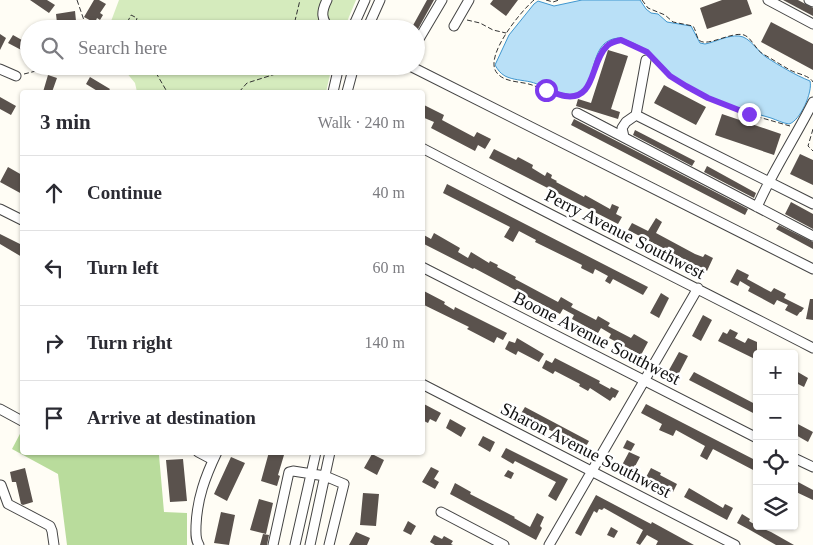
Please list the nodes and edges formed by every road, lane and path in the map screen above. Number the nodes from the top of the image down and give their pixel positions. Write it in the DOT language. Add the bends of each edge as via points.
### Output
graph roads {
  1 [pos="77,0"];
  2 [pos="300,0"];
  3 [pos="327,0"];
  4 [pos="365,0"];
  5 [pos="380,0"];
  6 [pos="442,0"];
  7 [pos="468,0"];
  8 [pos="534,0"];
  9 [pos="546,0"];
  10 [pos="559,0"];
  11 [pos="642,0"];
  12 [pos="768,0"];
  13 [pos="809,0"];
  14 [pos="813,2"];
  15 [pos="459,17"];
  16 [pos="84,20"];
  17 [pos="128,20"];
  18 [pos="136,20"];
  19 [pos="295,20"];
  20 [pos="313,20"];
  21 [pos="323,20"];
  22 [pos="356,20"];
  23 [pos="371,20"];
  24 [pos="813,24"];
  25 [pos="454,26"];
  26 [pos="425,29"];
  27 [pos="506,33"];
  28 [pos="649,57"];
  29 [pos="0,69"];
  30 [pos="425,74"];
  31 [pos="20,75"];
  32 [pos="157,75"];
  33 [pos="274,75"];
  34 [pos="337,75"];
  35 [pos="352,75"];
  36 [pos="16,76"];
  37 [pos="813,82"];
  38 [pos="166,90"];
  39 [pos="241,90"];
  40 [pos="333,90"];
  41 [pos="348,90"];
  42 [pos="813,102"];
  43 [pos="577,113"];
  44 [pos="636,115"];
  45 [pos="794,124"];
  46 [pos="813,129"];
  47 [pos="624,137"];
  48 [pos="425,150"];
  49 [pos="813,151"];
  50 [pos="768,183"];
  51 [pos="813,204"];
  52 [pos="757,207"];
  53 [pos="0,209"];
  54 [pos="20,219"];
  55 [pos="813,236"];
  56 [pos="425,269"];
  57 [pos="813,269"];
  58 [pos="698,288"];
  59 [pos="813,348"];
  60 [pos="644,381"];
  61 [pos="425,386"];
  62 [pos="0,409"];
  63 [pos="20,420"];
  64 [pos="753,436"];
  65 [pos="315,455"];
  66 [pos="329,455"];
  67 [pos="215,456"];
  68 [pos="798,460"];
  69 [pos="813,467"];
  70 [pos="592,472"];
  71 [pos="311,474"];
  72 [pos="325,476"];
  73 [pos="1,485"];
  74 [pos="441,512"];
  75 [pos="197,543"];
  76 [pos="54,545"];
  77 [pos="273,545"];
  78 [pos="295,545"];
  79 [pos="310,545"];
  80 [pos="329,545"];
  81 [pos="504,545"];
  82 [pos="548,545"];
  83 [pos="735,545"];
  1 -- 16 [label="path"];
  2 -- 19 [label="path"];
  3 -- 21 [label="street"];
  4 -- 22 [label="street"];
  5 -- 23 [label="street"];
  6 -- 26 [label="street"];
  7 -- 15 [label="street"];
  8 -- 27 [label="path"];
  9 -- 10 [label="path"];
  11 -- 37 [label="path" via="648,8 673,22 693,26 703,42 733,34 744,35 760,52"];
  12 -- 24 [label="street"];
  13 -- 14 [label="street"];
  15 -- 25 [label="street"];
  15 -- 27 [label="path"];
  17 -- 18 [label="path" via="131,15"];
  20 -- 21 [label="path"];
  27 -- 28 [label="path" via="493,62 496,72 504,79 565,96 584,93 601,54 614,42 621,40"];
  28 -- 44 [label="street"];
  28 -- 45 [label="path" via="670,76 708,98 787,126"];
  29 -- 36 [label="street"];
  30 -- 57 [label="street"];
  31 -- 36 [label="path"];
  32 -- 38 [label="path"];
  33 -- 39 [label="path" via="247,83"];
  34 -- 40 [label="street"];
  35 -- 41 [label="street"];
  42 -- 50 [label="street"];
  43 -- 47 [label="street"];
  44 -- 47 [label="street" via="622,128"];
  44 -- 50 [label="street"];
  46 -- 49 [label="path" via="808,146"];
  47 -- 52 [label="street"];
  48 -- 58 [label="street, Perry Avenue Southwest"];
  50 -- 51 [label="street"];
  50 -- 52 [label="street"];
  52 -- 55 [label="street"];
  53 -- 54 [label="street"];
  56 -- 60 [label="street, Boone Avenue Southwest"];
  58 -- 59 [label="street, Perry Avenue Southwest"];
  58 -- 60 [label="street"];
  60 -- 64 [label="street, Boone Avenue Southwest"];
  60 -- 70 [label="street"];
  61 -- 70 [label="street, Sharon Avenue Southwest"];
  62 -- 63 [label="street"];
  65 -- 71 [label="street"];
  66 -- 72 [label="street"];
  67 -- 75 [label="street" via="205,477 198,505"];
  68 -- 69 [label="street"];
  70 -- 82 [label="street"];
  70 -- 83 [label="street, Sharon Avenue Southwest"];
  71 -- 72 [label="street"];
  71 -- 77 [label="street" via="289,472"];
  71 -- 78 [label="street"];
  72 -- 79 [label="street"];
  72 -- 80 [label="street" via="344,484"];
  73 -- 76 [label="street" via="8,504 50,526"];
  74 -- 81 [label="street"];
}
